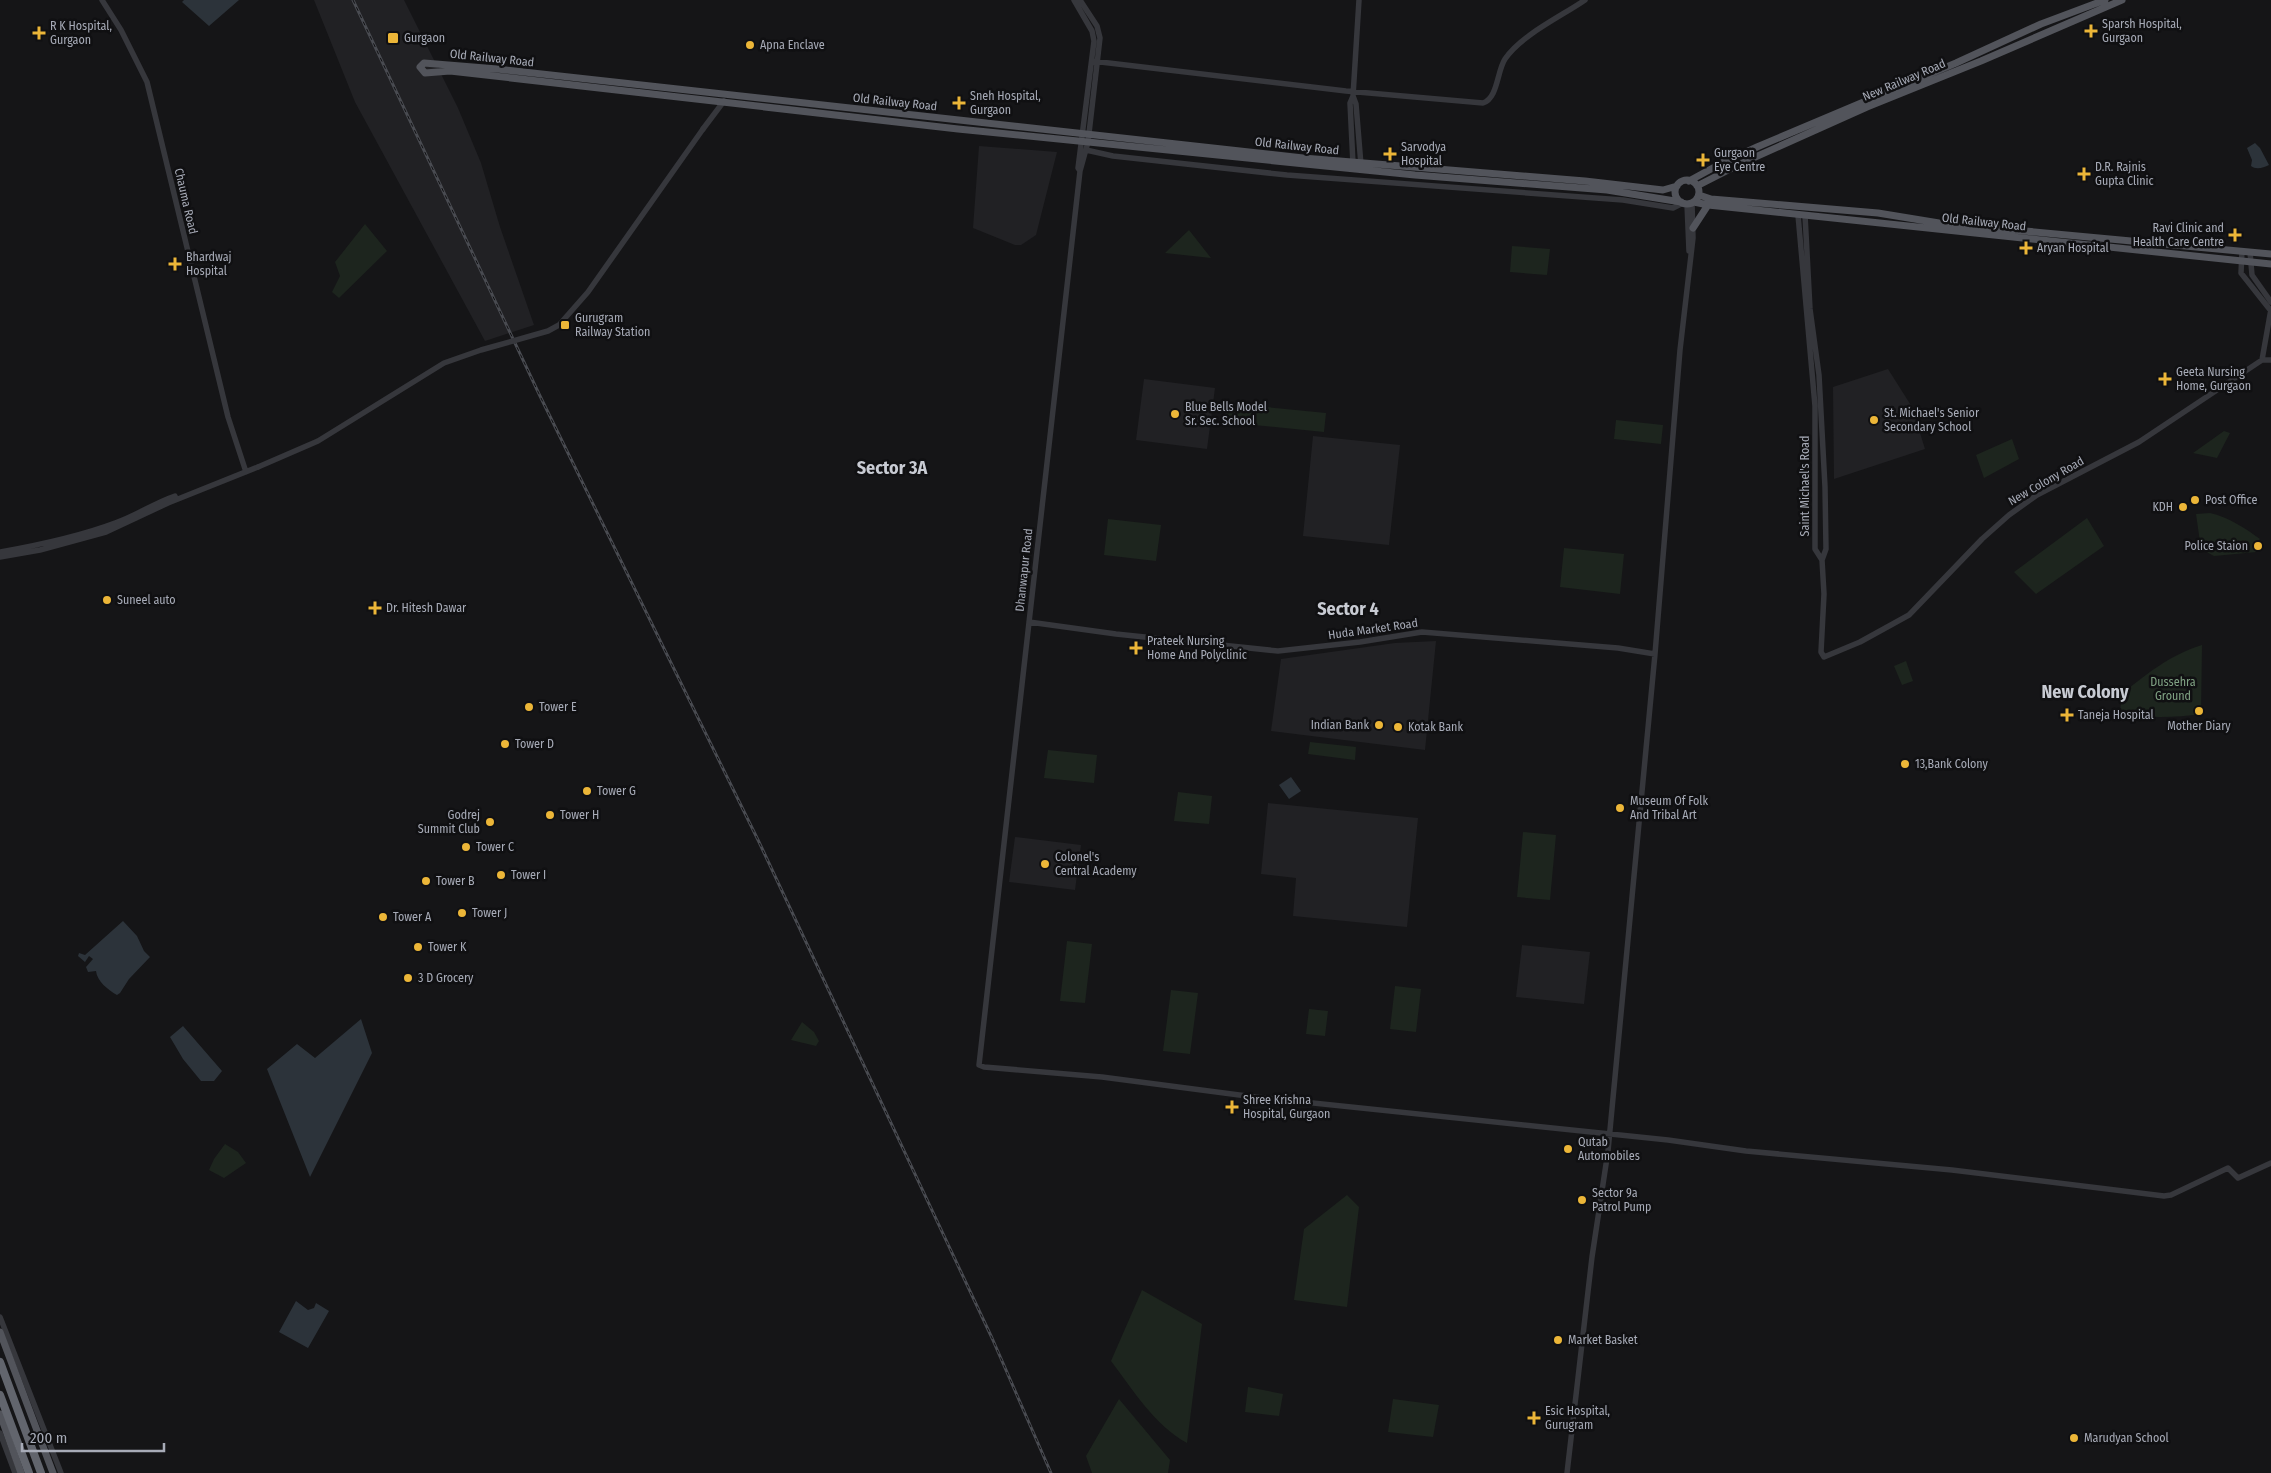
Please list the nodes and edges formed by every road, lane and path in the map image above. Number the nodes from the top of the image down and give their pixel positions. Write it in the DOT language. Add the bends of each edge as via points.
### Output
graph roads {
  1 [pos="102,0"];
  2 [pos="1074,0"];
  3 [pos="1080,0"];
  4 [pos="1359,0"];
  5 [pos="1585,0"];
  6 [pos="2105,0"];
  7 [pos="2122,0"];
  8 [pos="1095,61"];
  9 [pos="1353,94"];
  10 [pos="728,95"];
  11 [pos="724,102"];
  12 [pos="1810,130"];
  13 [pos="1086,133"];
  14 [pos="1085,142"];
  15 [pos="1108,144"];
  16 [pos="1086,150"];
  17 [pos="1107,154"];
  18 [pos="1357,166"];
  19 [pos="1080,171"];
  20 [pos="1427,176"];
  21 [pos="1689,181"];
  22 [pos="1678,186"];
  23 [pos="1697,186"];
  24 [pos="1426,187"];
  25 [pos="1699,195"];
  26 [pos="1687,203"];
  27 [pos="1708,205"];
  28 [pos="1801,215"];
  29 [pos="1693,228"];
  30 [pos="2242,251"];
  31 [pos="2250,252"];
  32 [pos="2271,254"];
  33 [pos="2240,261"];
  34 [pos="2250,262"];
  35 [pos="1690,263"];
  36 [pos="2271,264"];
  37 [pos="2271,302"];
  38 [pos="2271,310"];
  39 [pos="2262,360"];
  40 [pos="2271,360"];
  41 [pos="246,472"];
  42 [pos="89,534"];
  43 [pos="0,552"];
  44 [pos="0,557"];
  45 [pos="1822,560"];
  46 [pos="1029,622"];
  47 [pos="1655,654"];
  48 [pos="1609,1134"];
  49 [pos="2271,1163"];
  50 [pos="0,1317"];
  51 [pos="0,1332"];
  52 [pos="0,1362"];
  53 [pos="0,1395"];
  54 [pos="34,1412"];
  55 [pos="0,1414"];
  56 [pos="0,1433"];
  57 [pos="14,1473"];
  58 [pos="21,1473"];
  59 [pos="29,1473"];
  60 [pos="41,1473"];
  61 [pos="53,1473"];
  62 [pos="61,1473"];
  63 [pos="1566,1473"];
  1 -- 41 [label="street, Chauma Road" via="147,82 228,417"];
  2 -- 8 [label="street" via="1094,36"];
  3 -- 8 [label="street" via="1099,30"];
  4 -- 9 [label="street"];
  5 -- 9 [label="street" via="1545,24 1505,58 1486,102"];
  6 -- 12 [label="main road, New Railway Road" via="2041,24"];
  7 -- 12 [label="main road, New Railway Road"];
  8 -- 9 [label="street"];
  8 -- 13 [label="street"];
  9 -- 18 [label="street" via="1350,104"];
  10 -- 11 [label="street"];
  10 -- 11 [label="main road, Old Railway Road" via="465,66 424,63 420,67 425,72 450,71"];
  10 -- 13 [label="main road, Old Railway Road"];
  11 -- 14 [label="main road, Old Railway Road"];
  11 -- 41 [label="street, bridge" via="588,292 558,325 548,331 444,363 325,437"];
  12 -- 21 [label="main road, New Railway Road" via="1722,163"];
  12 -- 23 [label="main road, New Railway Road"];
  13 -- 14 [label="street"];
  13 -- 18 [label="main road, Old Railway Road"];
  14 -- 15 [label="main road, Old Railway Road"];
  14 -- 16 [label="street, Dhanwapur Road"];
  14 -- 19 [label="street, Dhanwapur Road"];
  15 -- 17 [label="street"];
  15 -- 18 [label="main road, Old Railway Road"];
  16 -- 17 [label="street"];
  16 -- 19 [label="street, Dhanwapur Road"];
  17 -- 24 [label="street"];
  18 -- 20 [label="main road, Old Railway Road"];
  18 -- 22 [label="main road, Old Railway Road" via="1585,181 1663,190"];
  19 -- 46 [label="street, Dhanwapur Road"];
  20 -- 24 [label="street"];
  20 -- 26 [label="main road, Old Railway Road" via="1607,190"];
  21 -- 22 [label="main road"];
  21 -- 23 [label="main road"];
  22 -- 26 [label="main road" via="1676,193"];
  23 -- 25 [label="main road"];
  24 -- 26 [label="street" via="1623,200 1673,208"];
  25 -- 26 [label="main road"];
  25 -- 30 [label="main road, Old Railway Road" via="1711,199 1878,213 1939,223"];
  26 -- 27 [label="main road, Old Railway Road"];
  26 -- 29 [label="street"];
  26 -- 35 [label="street"];
  27 -- 28 [label="main road, Old Railway Road"];
  27 -- 29 [label="main road"];
  28 -- 33 [label="main road, Old Railway Road"];
  28 -- 45 [label="street, Saint Michael's Road" via="1819,375 1826,549"];
  28 -- 45 [label="street, Saint Michael's Road" via="1815,406 1815,549"];
  29 -- 35 [label="street"];
  30 -- 31 [label="main road, Old Railway Road"];
  30 -- 33 [label="street"];
  31 -- 32 [label="main road, Old Railway Road"];
  31 -- 34 [label="street"];
  33 -- 34 [label="main road, Old Railway Road"];
  33 -- 38 [label="street" via="2241,273"];
  34 -- 36 [label="main road, Old Railway Road"];
  34 -- 37 [label="street" via="2252,275"];
  35 -- 47 [label="street"];
  38 -- 39 [label="street"];
  39 -- 40 [label="street"];
  39 -- 45 [label="street, New Colony Road" via="2139,442 2037,495 2008,515 1909,614 1826,657 1821,652"];
  41 -- 42 [label="street" via="167,499"];
  42 -- 43 [label="street"];
  42 -- 44 [label="street" via="40,550"];
  46 -- 47 [label="street, Huda Market Road" via="1278,650 1360,642 1415,632 1618,648"];
  46 -- 48 [label="street, Dhanwapur Road" via="978,1062 984,1067 1102,1077 1247,1096"];
  47 -- 48 [label="street"];
  48 -- 49 [label="street" via="2164,1196 2228,1168 2238,1178"];
  48 -- 63 [label="street"];
  50 -- 54 [label="street"];
  51 -- 54 [label="main road" via="21,1388"];
  52 -- 60 [label="highway"];
  53 -- 59 [label="highway"];
  54 -- 61 [label="main road"];
  54 -- 62 [label="street"];
  55 -- 58 [label="main road"];
  56 -- 57 [label="street"];
}
